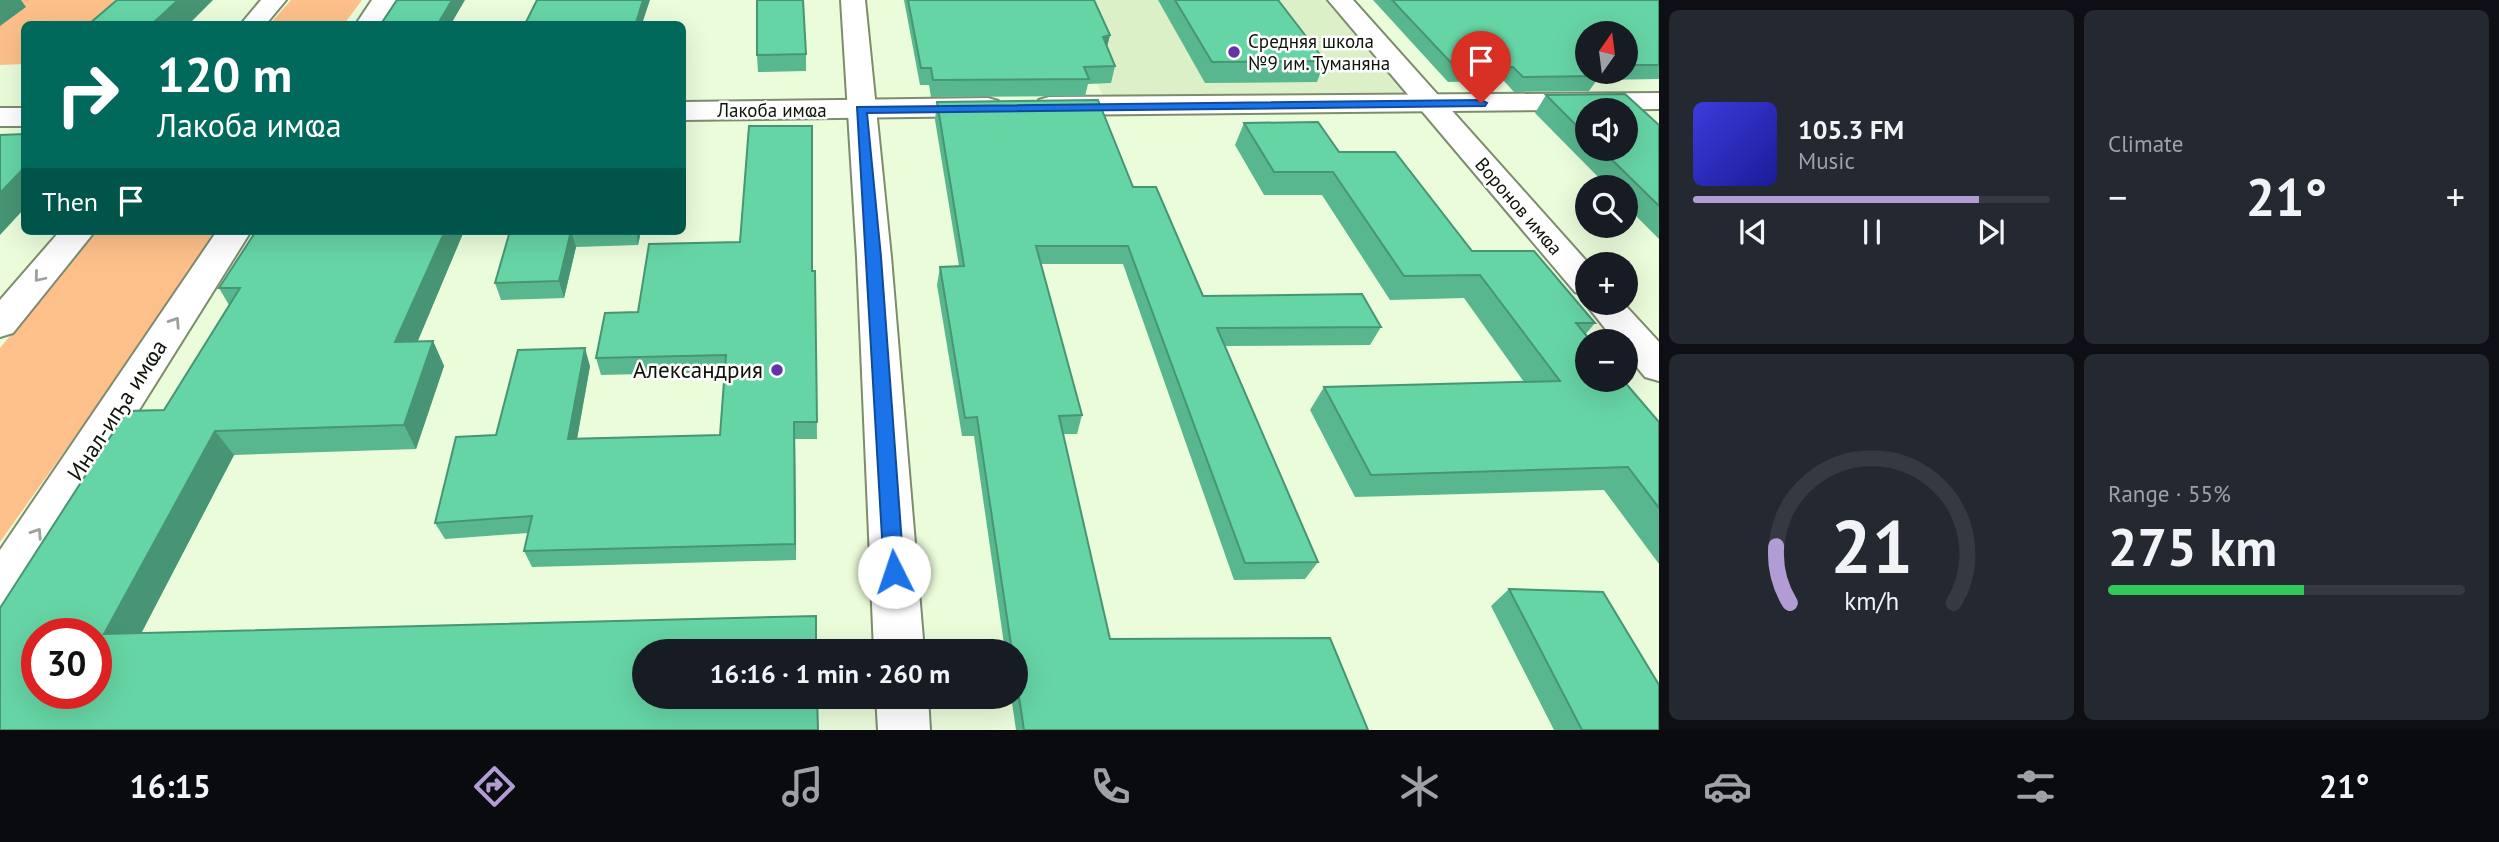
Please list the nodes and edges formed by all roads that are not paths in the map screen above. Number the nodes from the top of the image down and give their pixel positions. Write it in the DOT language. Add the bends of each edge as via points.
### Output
graph roads {
  1 [pos="274,0"];
  2 [pos="384,0"];
  3 [pos="853,0"];
  4 [pos="1340,0"];
  5 [pos="256,21"];
  6 [pos="370,21"];
  7 [pos="1659,101"];
  8 [pos="1430,104"];
  9 [pos="861,110"];
  10 [pos="686,111"];
  11 [pos="0,117"];
  12 [pos="21,117"];
  13 [pos="75,235"];
  14 [pos="231,235"];
  15 [pos="1575,270"];
  16 [pos="1614,315"];
  17 [pos="0,324"];
  18 [pos="1659,367"];
  19 [pos="0,590"];
  20 [pos="898,639"];
  21 [pos="903,709"];
  22 [pos="904,730"];
  1 -- 5 [label="street"];
  2 -- 6 [label="street"];
  3 -- 9 [label="street"];
  4 -- 8 [label="street, Воронов имҩа"];
  7 -- 8 [label="street, Лакоба имҩа"];
  8 -- 9 [label="street, Лакоба имҩа"];
  8 -- 15 [label="street, Воронов имҩа"];
  9 -- 10 [label="street, Лакоба имҩа"];
  9 -- 20 [label="street"];
  11 -- 12 [label="street"];
  13 -- 17 [label="street, one-way"];
  19 -- 14 [label="street, Инал-иҧа имҩа, one-way"];
  16 -- 18 [label="street"];
  21 -- 22 [label="street"];
}
